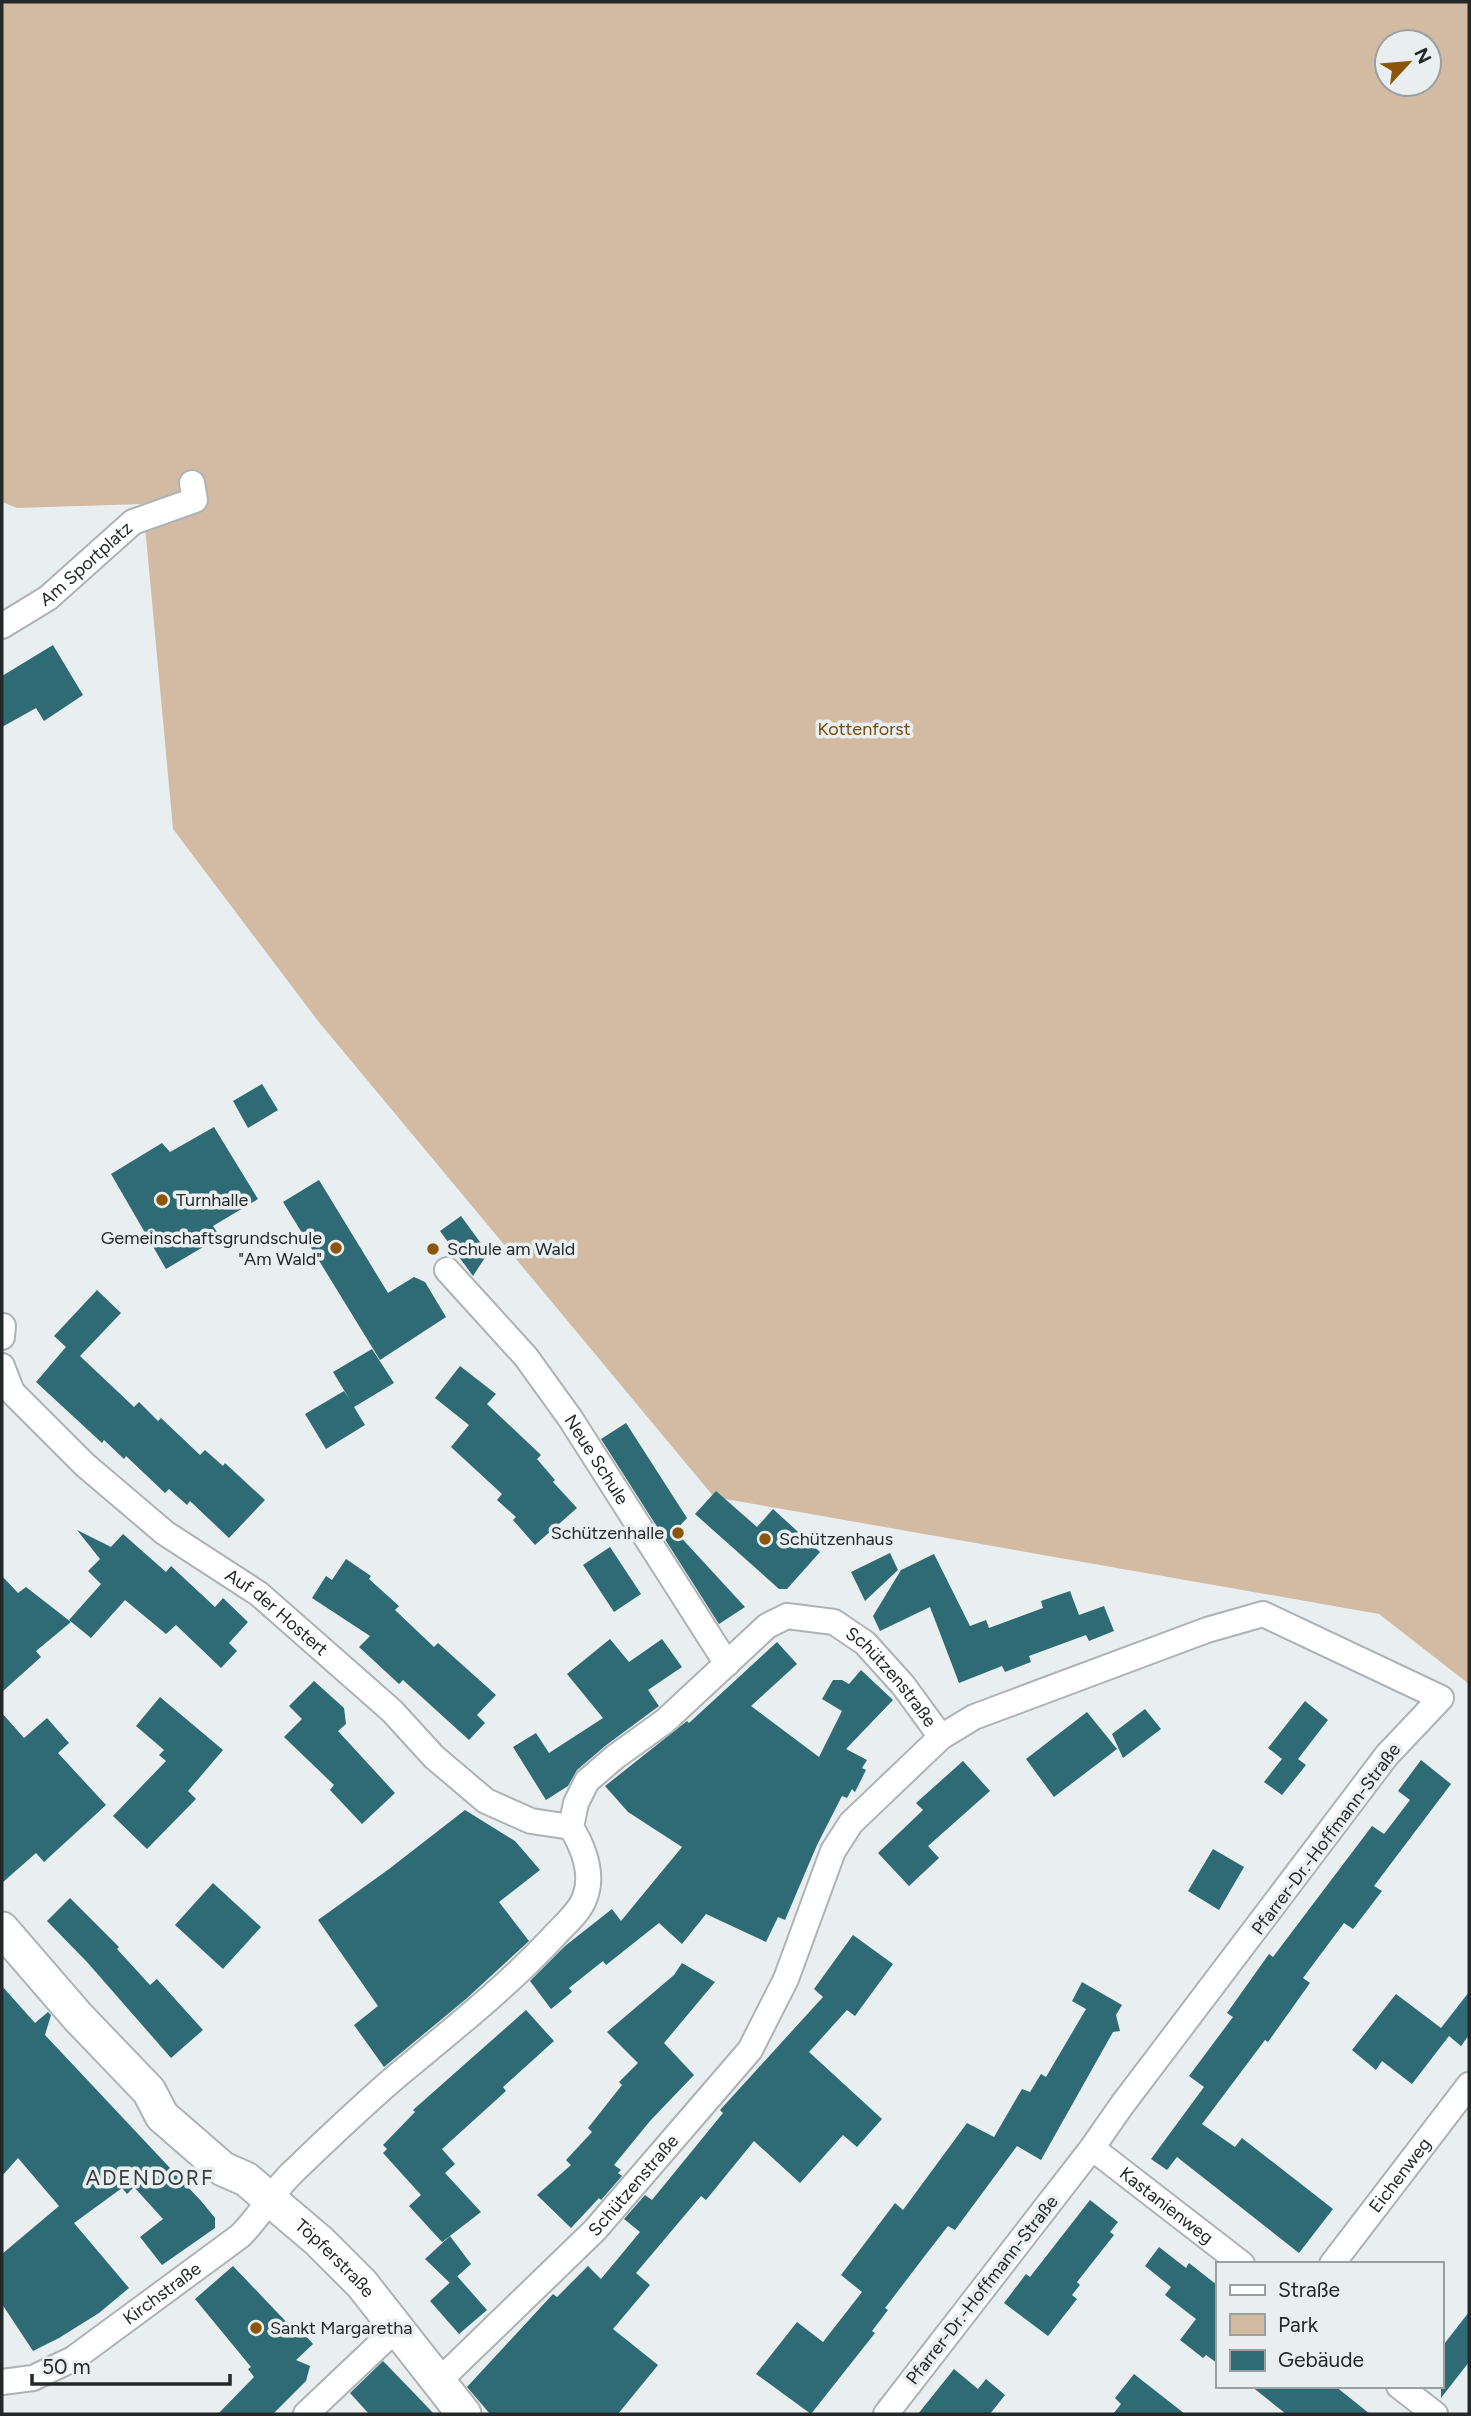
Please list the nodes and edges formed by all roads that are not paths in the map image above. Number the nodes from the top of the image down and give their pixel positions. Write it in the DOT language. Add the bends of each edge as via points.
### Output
graph roads {
  1 [pos="192,483"];
  2 [pos="2,626"];
  3 [pos="447,1270"];
  4 [pos="2,1366"];
  5 [pos="727,1664"];
  6 [pos="941,1737"];
  7 [pos="571,1827"];
  8 [pos="2,1929"];
  9 [pos="1469,2085"];
  10 [pos="1092,2148"];
  11 [pos="258,2189"];
  12 [pos="1239,2262"];
  13 [pos="1334,2262"];
  14 [pos="398,2327"];
  15 [pos="439,2381"];
  16 [pos="2,2382"];
  17 [pos="1402,2388"];
  18 [pos="306,2414"];
  19 [pos="464,2414"];
  20 [pos="886,2414"];
  21 [pos="1435,2414"];
  1 -- 2 [label="street, Am Sportplatz" via="195,500 134,522 48,598"];
  3 -- 5 [label="street, Neue Schule" via="526,1357"];
  4 -- 7 [label="street, Auf der Hostert" via="12,1392 85,1465 165,1533 260,1594 486,1801 531,1821"];
  5 -- 6 [label="street, Schützenstraße" via="767,1626 788,1616 834,1622 864,1643 903,1685"];
  5 -- 7 [label="street, Schützenstraße" via="665,1721 587,1781"];
  6 -- 10 [label="street, Pfarrer-Dr.-Hoffmann-Straße" via="974,1717 1207,1630 1263,1614 1441,1698 1387,1755"];
  6 -- 15 [label="street, Schützenstraße" via="851,1824 833,1851 786,1979 750,2050 595,2230"];
  7 -- 11 [label="street" via="584,1848 588,1877 585,1898 572,1917 496,1993 304,2161"];
  8 -- 11 [label="main road, Töpferstraße" via="149,2091 167,2095 180,2105 235,2155"];
  9 -- 13 [label="street, Eichenweg"];
  10 -- 12 [label="street, Kastanienweg"];
  10 -- 20 [label="street, Pfarrer-Dr.-Hoffmann-Straße"];
  11 -- 14 [label="main road, Töpferstraße" via="319,2241"];
  11 -- 16 [label="street, Kirchstraße" via="256,2221 240,2236 73,2359 33,2378"];
  14 -- 15 [label="main road, Töpferstraße"];
  14 -- 18 [label="street"];
  15 -- 19 [label="main road, Töpferstraße"];
  17 -- 21 [label="street"];
}
